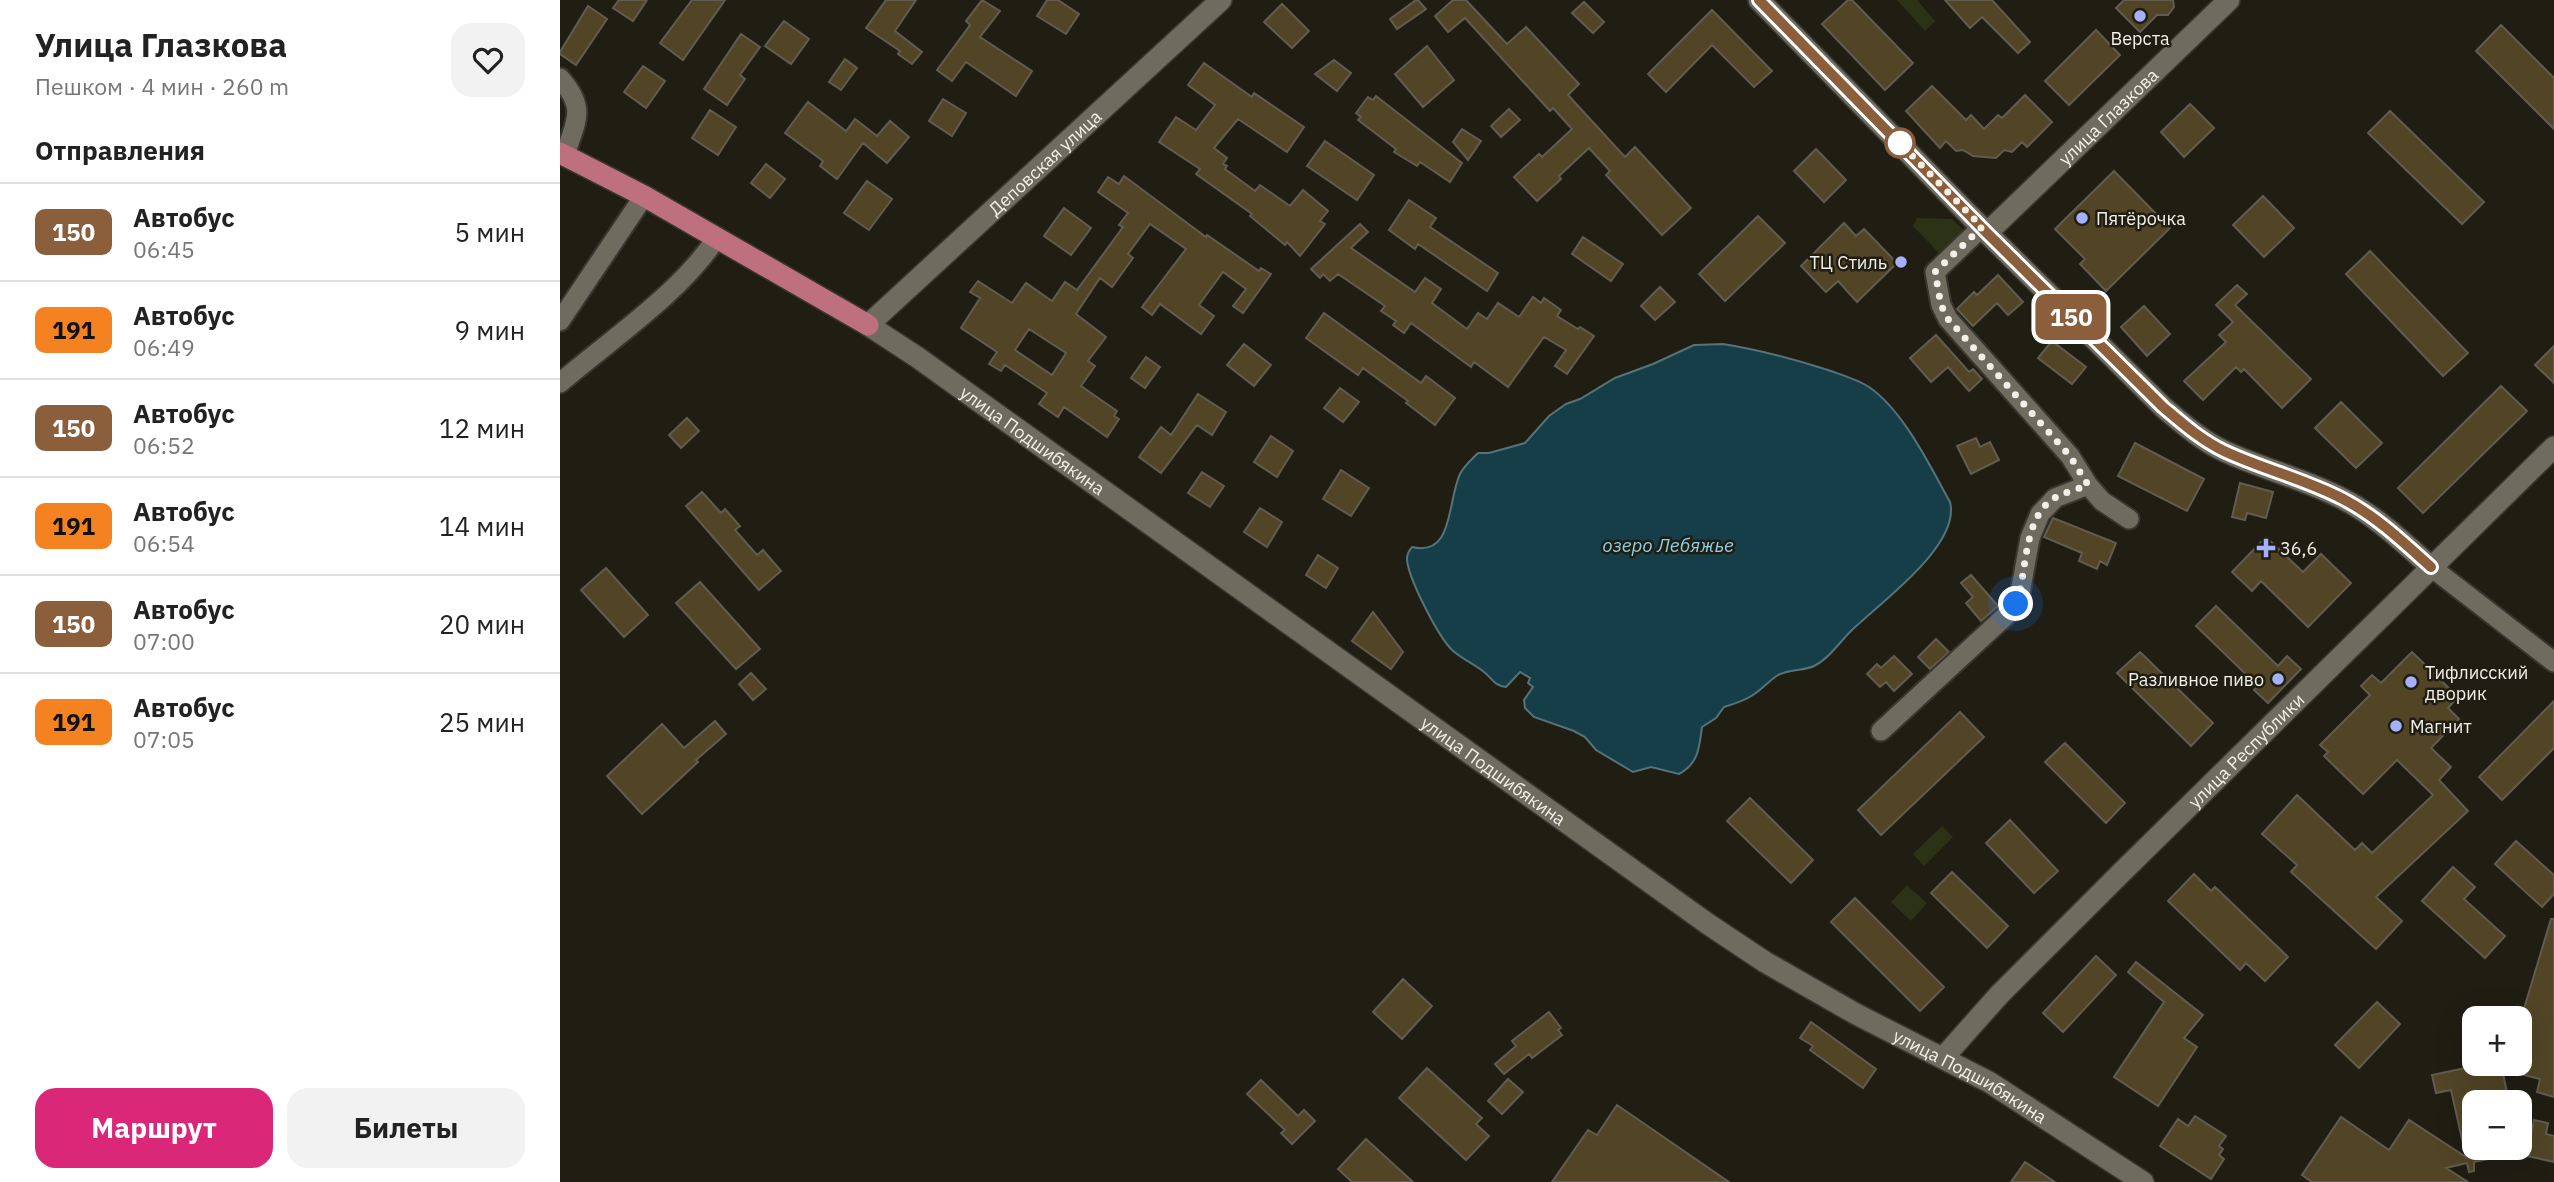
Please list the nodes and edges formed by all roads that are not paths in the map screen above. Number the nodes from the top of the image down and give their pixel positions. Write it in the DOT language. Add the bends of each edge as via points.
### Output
graph roads {
  1 [pos="1221,0"];
  2 [pos="1759,0"];
  3 [pos="2229,0"];
  4 [pos="560,78"];
  5 [pos="562,154"];
  6 [pos="644,196"];
  7 [pos="1984,230"];
  8 [pos="717,237"];
  9 [pos="560,321"];
  10 [pos="868,325"];
  11 [pos="562,379"];
  12 [pos="2554,447"];
  13 [pos="2088,485"];
  14 [pos="2129,519"];
  15 [pos="2431,567"];
  16 [pos="2554,662"];
  17 [pos="1881,731"];
  18 [pos="1943,1058"];
  19 [pos="2143,1182"];
  1 -- 10 [label="main road, Деповская улица"];
  2 -- 7 [label="main road"];
  3 -- 7 [label="main road, улица Глазкова"];
  4 -- 5 [label="street" via="574,95 578,115"];
  5 -- 6 [label="main road"];
  6 -- 8 [label="main road"];
  6 -- 9 [label="street"];
  7 -- 13 [label="street" via="1935,272 1941,305 1948,319 2070,456"];
  7 -- 15 [label="main road" via="2193,432 2221,450 2365,511"];
  8 -- 10 [label="main road"];
  8 -- 11 [label="street" via="673,288"];
  10 -- 18 [label="main road, улица Подшибякина" via="1708,924 1856,1014"];
  12 -- 15 [label="main road, улица Республики"];
  13 -- 14 [label="street"];
  13 -- 17 [label="street" via="2055,498 2040,514 2012,610"];
  15 -- 16 [label="street"];
  15 -- 18 [label="main road, улица Республики" via="2027,967"];
  18 -- 19 [label="main road, улица Подшибякина" via="2016,1099"];
}
